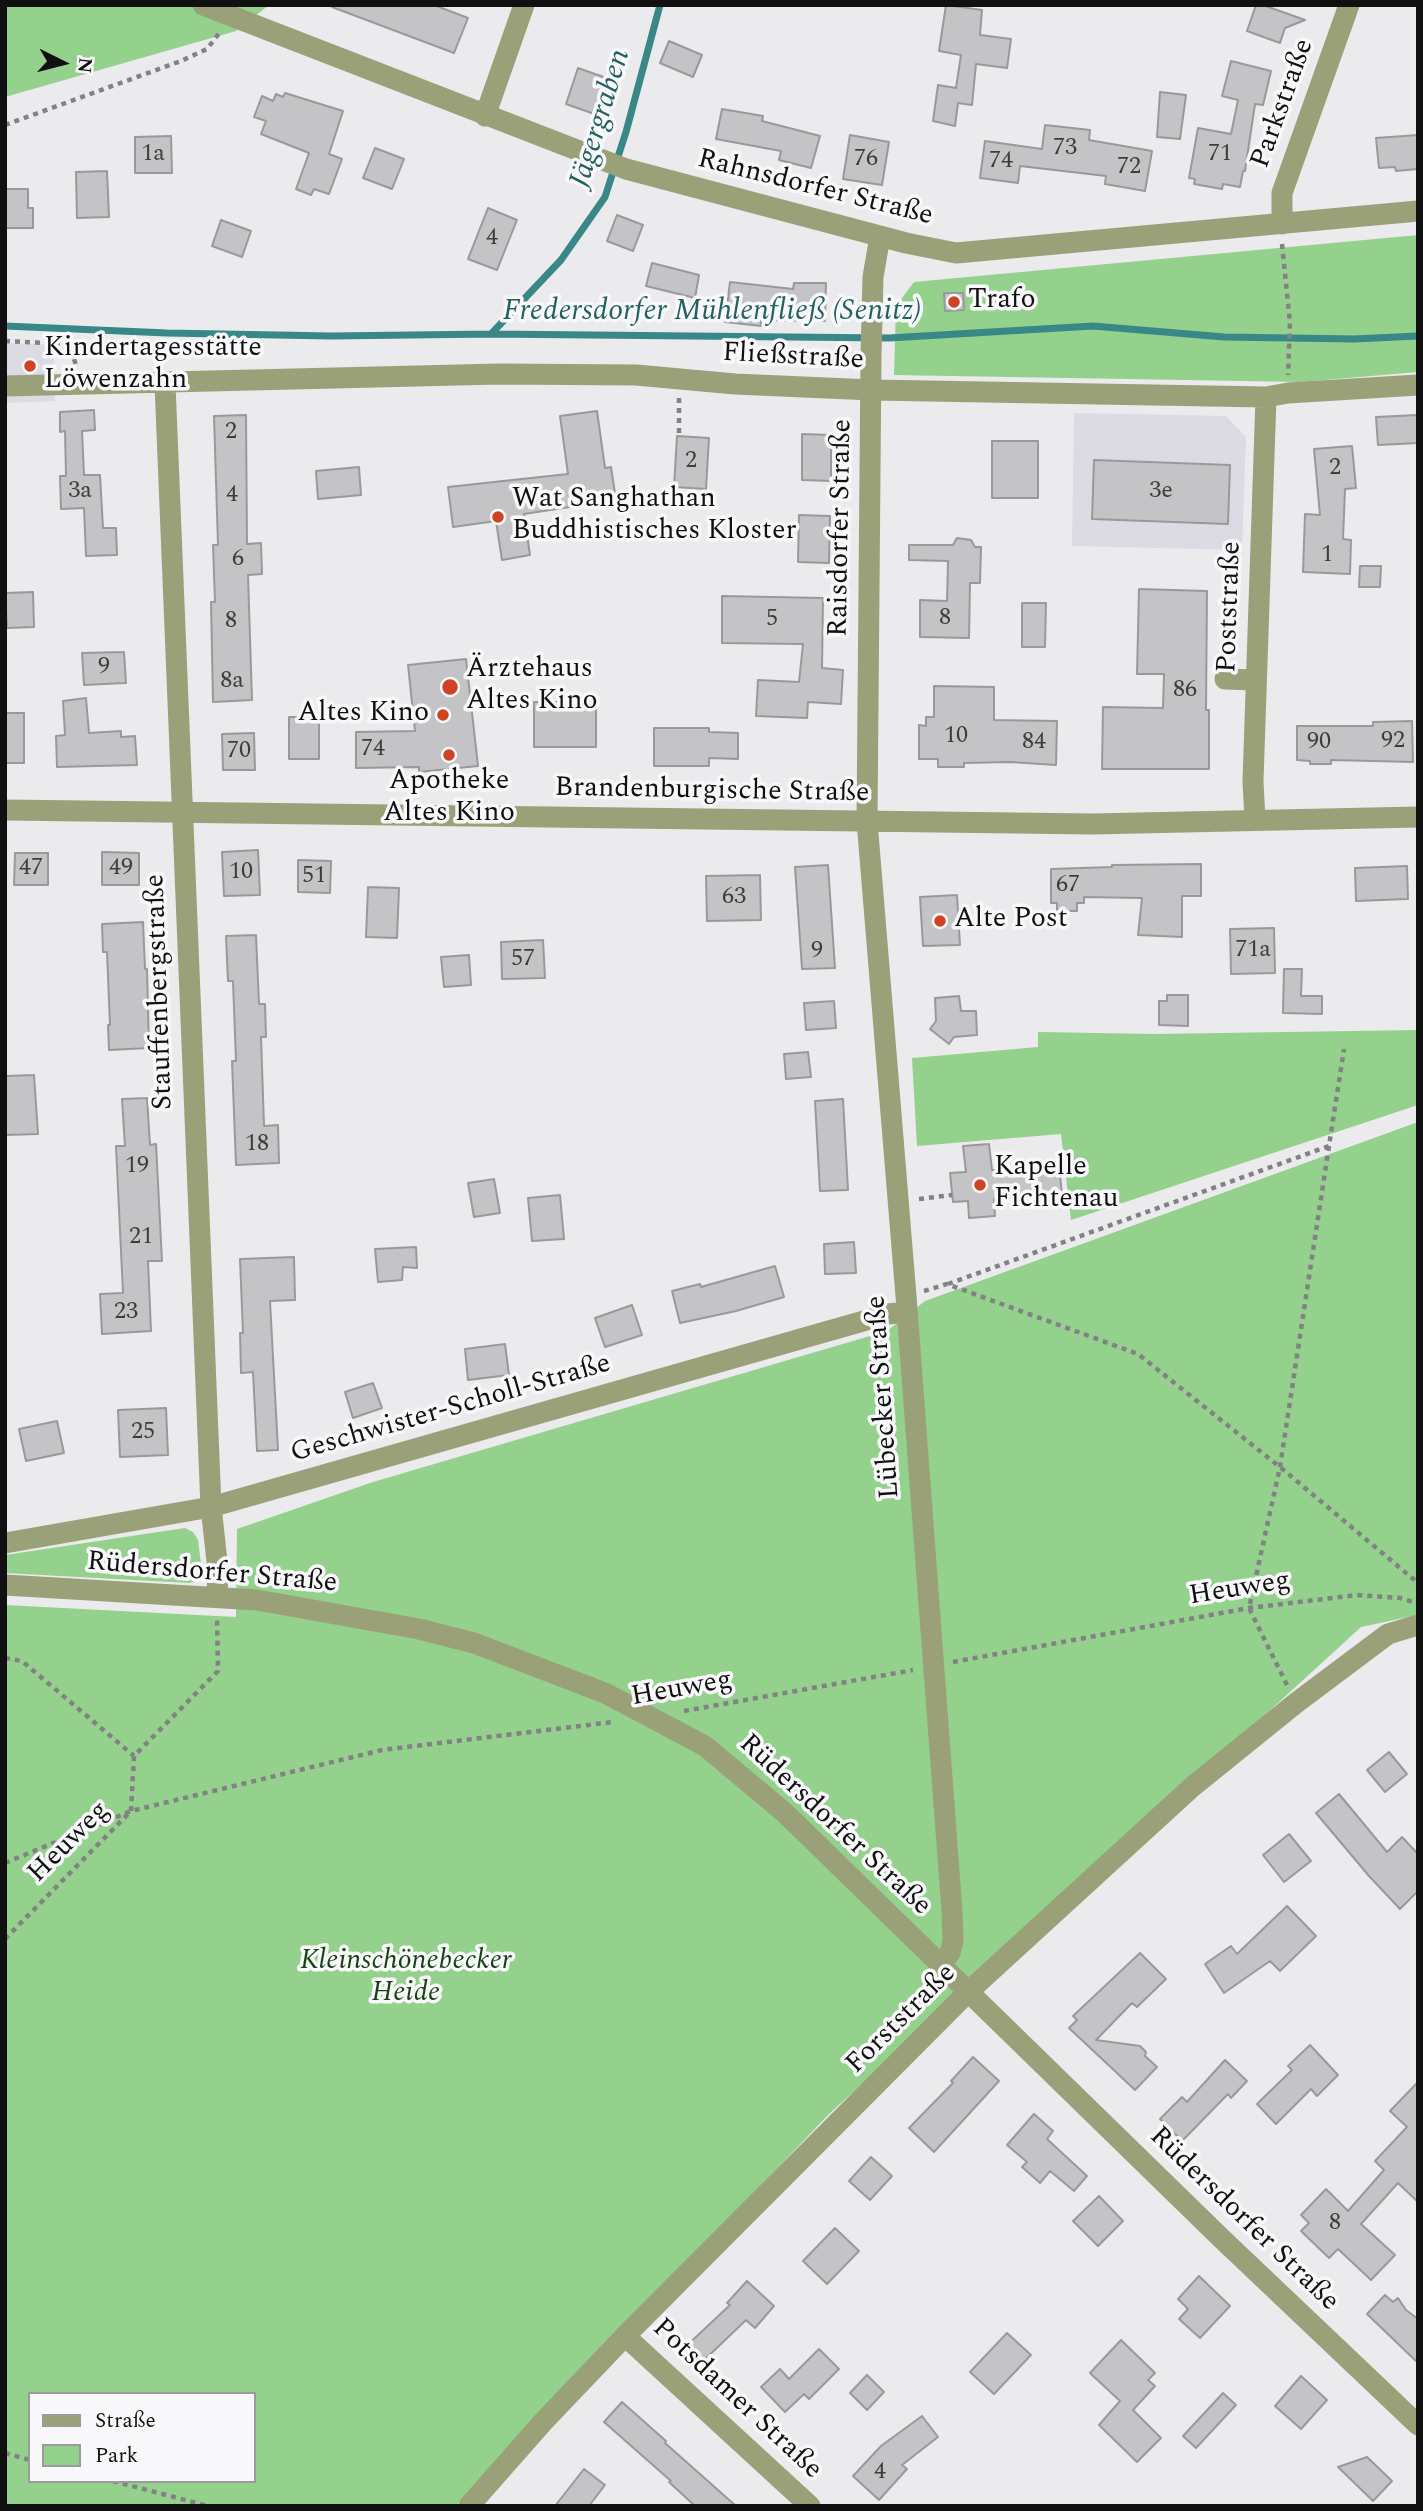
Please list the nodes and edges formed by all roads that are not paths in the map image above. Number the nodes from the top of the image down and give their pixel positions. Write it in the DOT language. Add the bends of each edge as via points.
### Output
graph roads {
  1 [pos="202,5"];
  2 [pos="524,5"];
  3 [pos="1349,5"];
  4 [pos="485,116"];
  5 [pos="1418,211"];
  6 [pos="1282,234"];
  7 [pos="880,236"];
  8 [pos="164,384"];
  9 [pos="1418,385"];
  10 [pos="5,386"];
  11 [pos="872,390"];
  12 [pos="1266,397"];
  13 [pos="1225,679"];
  14 [pos="1256,680"];
  15 [pos="5,810"];
  16 [pos="182,813"];
  17 [pos="1418,817"];
  18 [pos="1255,820"];
  19 [pos="867,821"];
  20 [pos="907,1304"];
  21 [pos="211,1507"];
  22 [pos="5,1543"];
  23 [pos="5,1585"];
  24 [pos="217,1597"];
  25 [pos="1418,1625"];
  26 [pos="941,1964"];
  27 [pos="968,1992"];
  28 [pos="625,2336"];
  29 [pos="1418,2424"];
  30 [pos="469,2506"];
  31 [pos="810,2506"];
  1 -- 4 [label="street, Rahnsdorfer Straße"];
  2 -- 4 [label="street"];
  3 -- 6 [label="street, Parkstraße" via="1282,192"];
  4 -- 7 [label="street, Rahnsdorfer Straße" via="618,166"];
  5 -- 6 [label="street, Rahnsdorfer Straße"];
  6 -- 7 [label="street, Rahnsdorfer Straße" via="956,253"];
  7 -- 11 [label="street, Raisdorfer Straße" via="873,277"];
  8 -- 10 [label="street, Fließstraße"];
  8 -- 11 [label="street, Fließstraße" via="499,374 636,375"];
  8 -- 16 [label="street, Stauffenbergstraße"];
  9 -- 12 [label="street, Fließstraße"];
  11 -- 12 [label="street, Fließstraße"];
  11 -- 19 [label="street, Raisdorfer Straße"];
  12 -- 14 [label="street, Poststraße"];
  13 -- 14 [label="street"];
  14 -- 18 [label="street, Poststraße"];
  15 -- 16 [label="street, Brandenburgische Straße"];
  16 -- 19 [label="street, Brandenburgische Straße"];
  16 -- 21 [label="street, Stauffenbergstraße"];
  17 -- 18 [label="street, Brandenburgische Straße"];
  18 -- 19 [label="street, Brandenburgische Straße" via="1091,824"];
  19 -- 20 [label="street, Lübecker Straße"];
  20 -- 21 [label="street, Geschwister-Scholl-Straße" via="888,1314"];
  20 -- 26 [label="street, Lübecker Straße" via="953,1941"];
  21 -- 22 [label="street, Geschwister-Scholl-Straße"];
  21 -- 24 [label="street, Stauffenbergstraße"];
  23 -- 24 [label="street, Rüdersdorfer Straße"];
  24 -- 26 [label="street, Rüdersdorfer Straße" via="362,1618 474,1643 605,1693 653,1717 705,1746 741,1774"];
  25 -- 27 [label="street, Forststraße" via="1388,1634 1192,1787"];
  26 -- 27 [label="street, Rüdersdorfer Straße"];
  27 -- 28 [label="street, Forststraße"];
  27 -- 29 [label="street, Rüdersdorfer Straße"];
  28 -- 30 [label="street, Forststraße"];
  28 -- 31 [label="street, Potsdamer Straße"];
}
